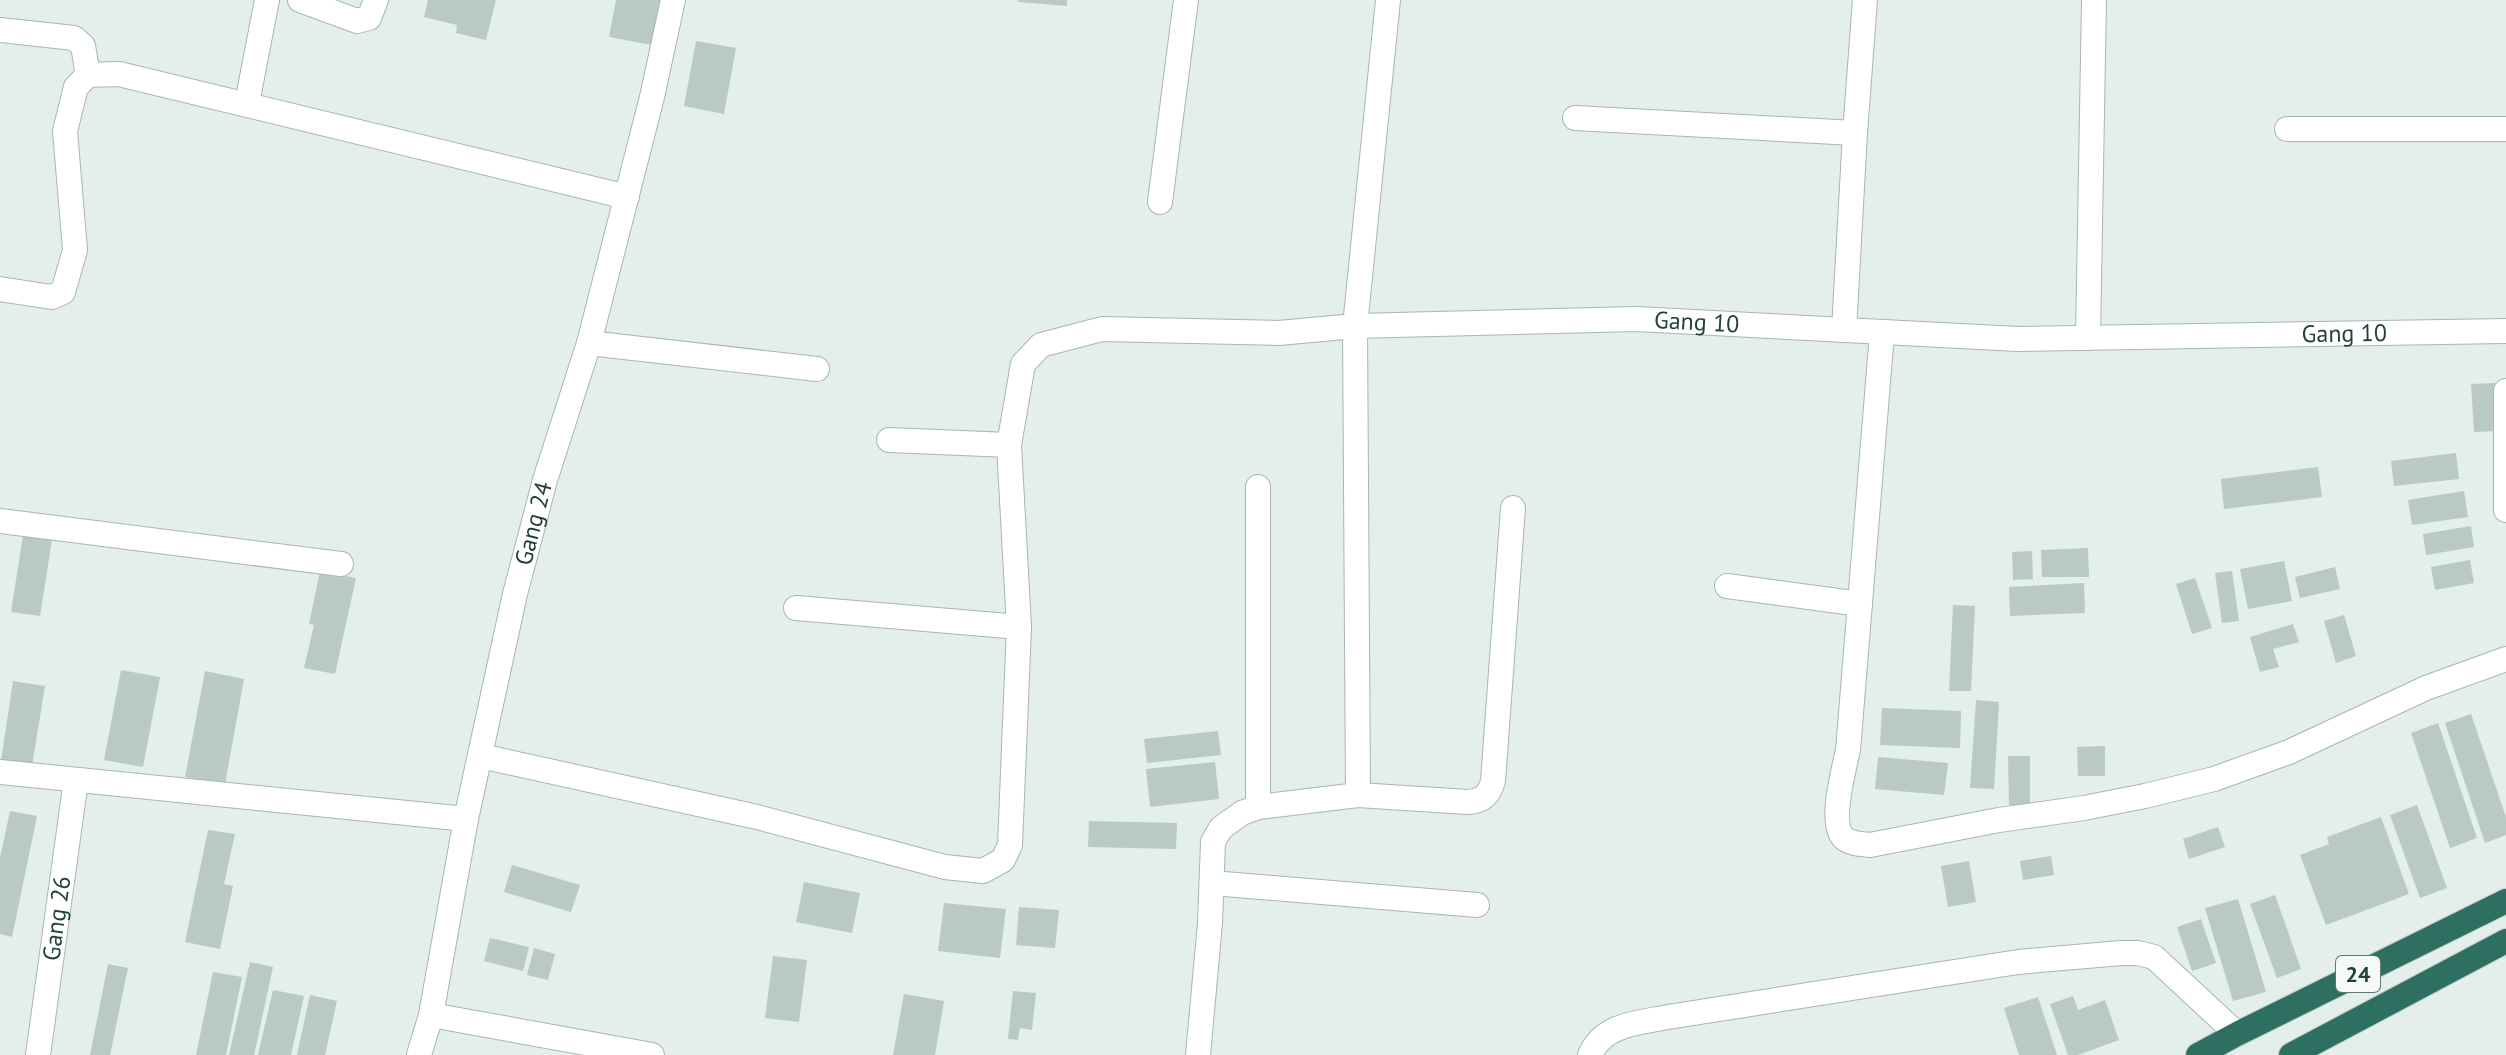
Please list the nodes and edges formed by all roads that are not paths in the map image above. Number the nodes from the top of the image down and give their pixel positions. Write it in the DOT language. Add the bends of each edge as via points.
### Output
graph roads {
  1 [pos="267,0"];
  2 [pos="300,0"];
  3 [pos="376,0"];
  4 [pos="673,0"];
  5 [pos="1186,0"];
  6 [pos="1388,0"];
  7 [pos="1865,0"];
  8 [pos="2094,0"];
  9 [pos="0,30"];
  10 [pos="88,75"];
  11 [pos="247,103"];
  12 [pos="1575,118"];
  13 [pos="2287,129"];
  14 [pos="2506,129"];
  15 [pos="1855,133"];
  16 [pos="627,197"];
  17 [pos="1160,202"];
  18 [pos="0,289"];
  19 [pos="1355,326"];
  20 [pos="1844,330"];
  21 [pos="2506,331"];
  22 [pos="1882,333"];
  23 [pos="2088,338"];
  24 [pos="589,343"];
  25 [pos="817,369"];
  26 [pos="2506,391"];
  27 [pos="889,440"];
  28 [pos="1009,445"];
  29 [pos="1258,487"];
  30 [pos="1513,508"];
  31 [pos="2506,510"];
  32 [pos="0,521"];
  33 [pos="341,564"];
  34 [pos="1727,586"];
  35 [pos="1860,604"];
  36 [pos="796,608"];
  37 [pos="1019,627"];
  38 [pos="2506,659"];
  39 [pos="481,756"];
  40 [pos="0,772"];
  41 [pos="76,780"];
  42 [pos="1358,795"];
  43 [pos="1258,807"];
  44 [pos="466,819"];
  45 [pos="1212,883"];
  46 [pos="2506,901"];
  47 [pos="1477,905"];
  48 [pos="2506,941"];
  49 [pos="431,1015"];
  50 [pos="2237,1034"];
  51 [pos="2207,1053"];
  52 [pos="38,1055"];
  53 [pos="419,1055"];
  54 [pos="652,1055"];
  55 [pos="1198,1055"];
  56 [pos="1590,1055"];
  57 [pos="2291,1055"];
  1 -- 11 [label="street"];
  2 -- 3 [label="street" via="357,21 369,18"];
  4 -- 16 [label="street, Gang 24"];
  5 -- 17 [label="street"];
  6 -- 19 [label="street"];
  7 -- 15 [label="street"];
  8 -- 23 [label="street"];
  9 -- 10 [label="street" via="74,38 83,46"];
  10 -- 11 [label="street" via="119,74"];
  10 -- 18 [label="street" via="76,87 65,131 75,250 63,292 52,297"];
  11 -- 16 [label="street"];
  12 -- 15 [label="street"];
  13 -- 14 [label="street"];
  15 -- 20 [label="street"];
  16 -- 24 [label="street, Gang 24"];
  19 -- 20 [label="street, Gang 10" via="1636,319"];
  19 -- 28 [label="street, Gang 10" via="1279,333 1102,329 1041,345 1023,364"];
  19 -- 42 [label="street"];
  20 -- 22 [label="street, Gang 10"];
  21 -- 23 [label="street, Gang 10"];
  22 -- 23 [label="street, Gang 10"];
  22 -- 35 [label="street"];
  24 -- 25 [label="street"];
  24 -- 39 [label="street, Gang 24" via="545,480"];
  26 -- 31 [label="street"];
  27 -- 28 [label="street"];
  28 -- 37 [label="street, Gang 10"];
  29 -- 43 [label="street"];
  30 -- 42 [label="street" via="1488,794 1468,802"];
  32 -- 33 [label="street"];
  34 -- 35 [label="street"];
  35 -- 38 [label="street" via="1838,828 1842,838 1870,845 2214,779"];
  36 -- 37 [label="street"];
  37 -- 39 [label="street, Gang 10" via="1010,845 1003,860 983,871 945,867 757,817"];
  39 -- 44 [label="street, Gang 24"];
  40 -- 41 [label="street"];
  41 -- 44 [label="street"];
  41 -- 52 [label="street, Gang 26"];
  42 -- 43 [label="street"];
  43 -- 45 [label="street" via="1221,828 1213,842"];
  44 -- 49 [label="street, Gang 24"];
  45 -- 47 [label="street"];
  45 -- 55 [label="street"];
  46 -- 50 [label="highway, 24"];
  48 -- 57 [label="highway, 24"];
  49 -- 53 [label="street, Gang 24"];
  49 -- 54 [label="street"];
  50 -- 51 [label="highway, 24"];
  50 -- 56 [label="street" via="2154,957 2121,953 2018,962 1668,1017 1619,1027 1595,1042"];
}
